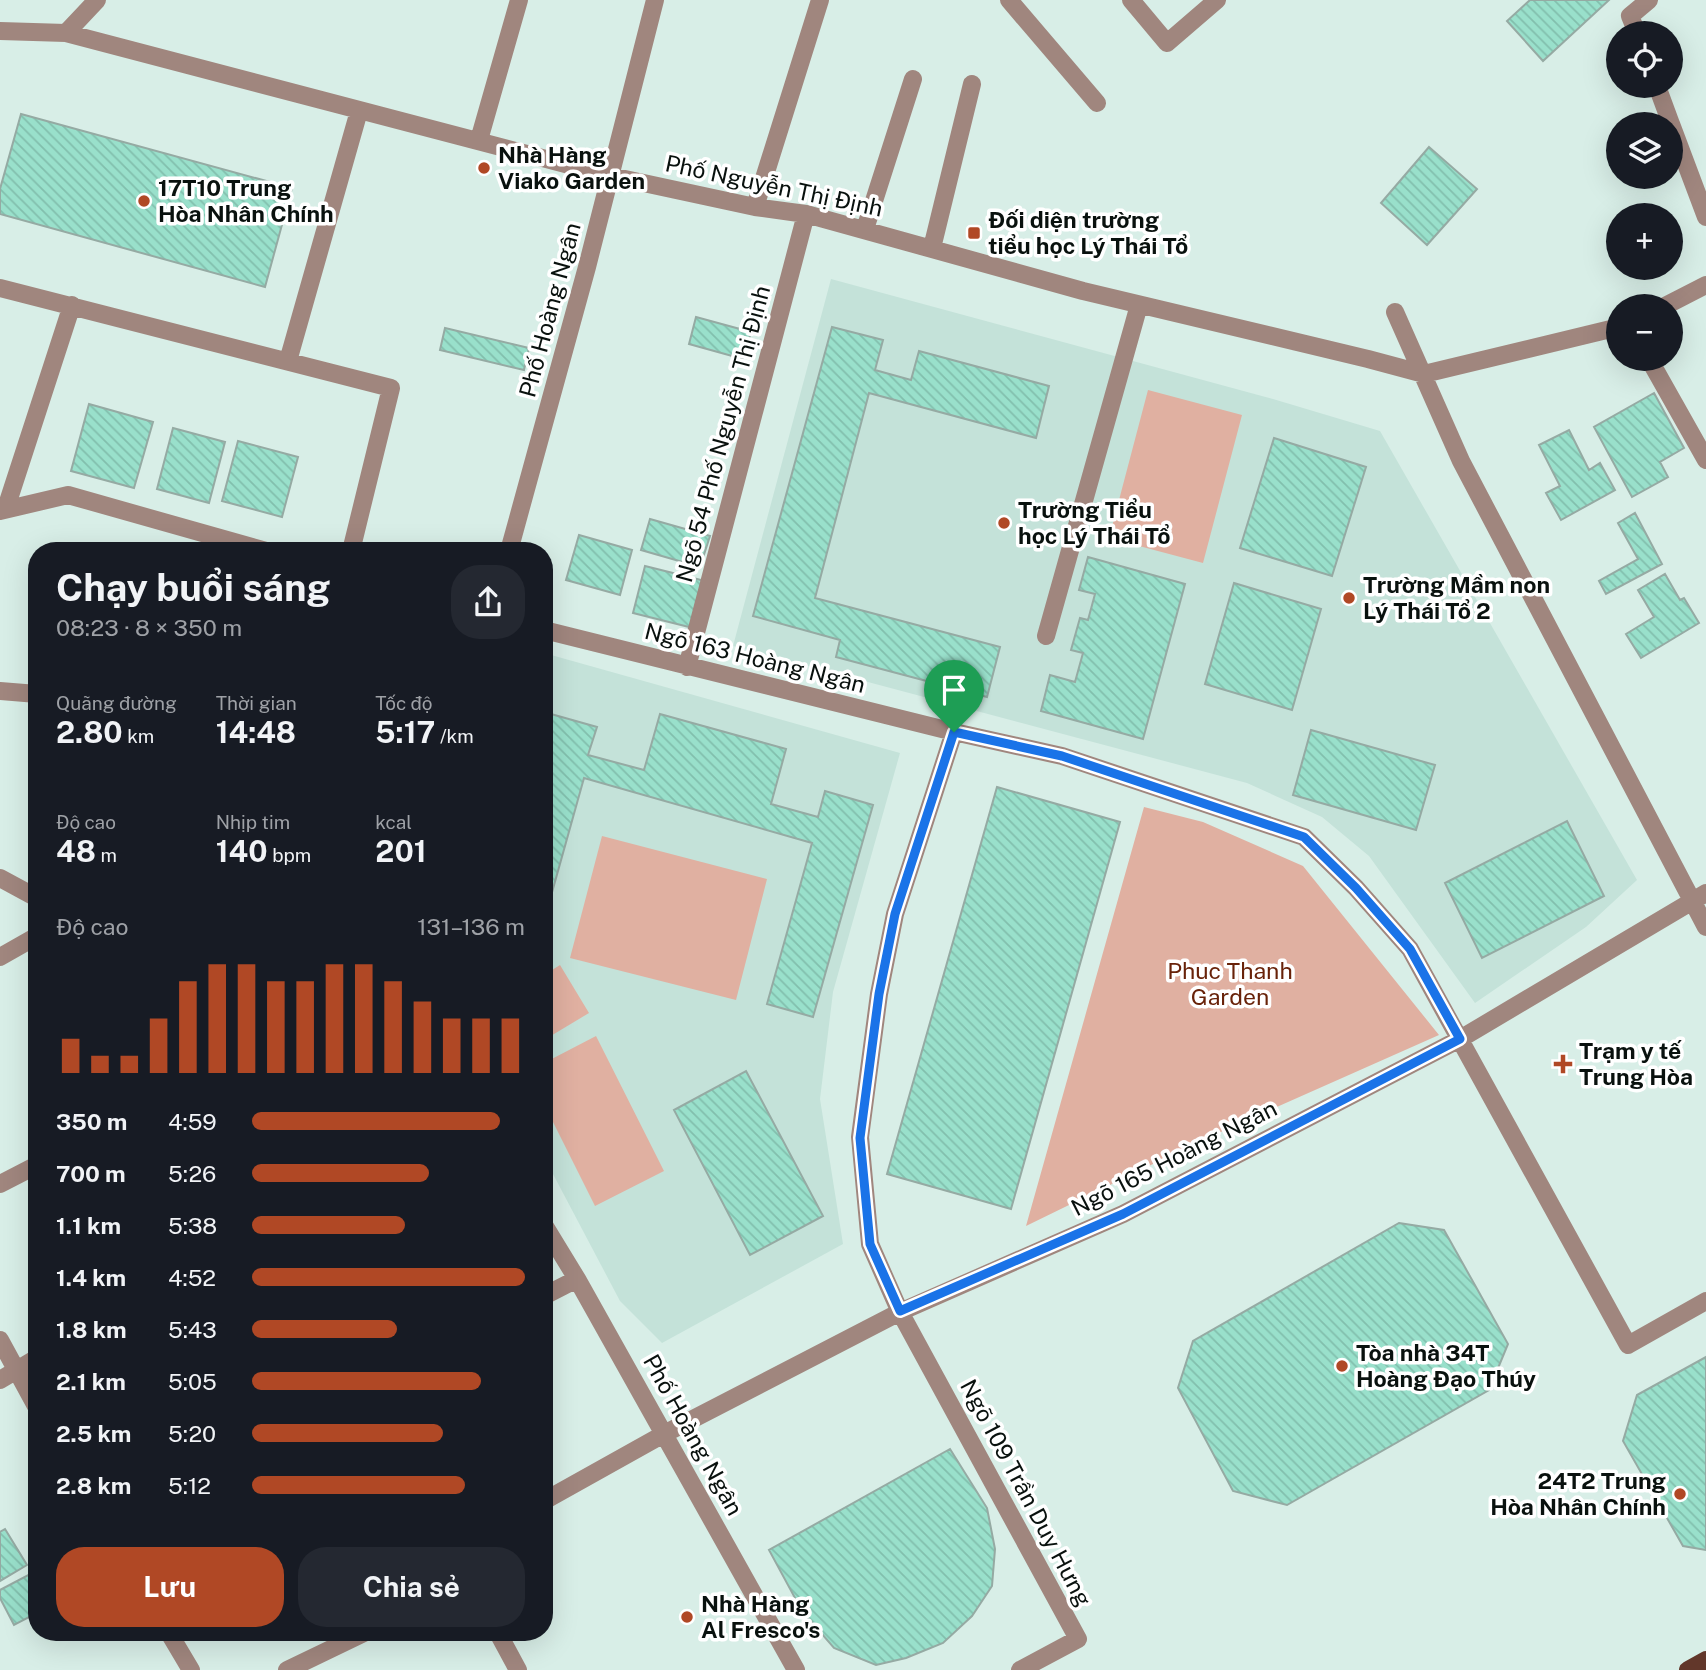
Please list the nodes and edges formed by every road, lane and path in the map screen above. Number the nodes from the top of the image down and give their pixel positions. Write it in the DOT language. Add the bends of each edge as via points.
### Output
graph roads {
  1 [pos="97,0"];
  2 [pos="519,0"];
  3 [pos="655,0"];
  4 [pos="820,0"];
  5 [pos="1009,0"];
  6 [pos="1130,0"];
  7 [pos="1217,0"];
  8 [pos="1649,0"];
  9 [pos="1632,21"];
  10 [pos="0,31"];
  11 [pos="66,33"];
  12 [pos="913,79"];
  13 [pos="972,84"];
  14 [pos="1097,103"];
  15 [pos="359,111"];
  16 [pos="479,140"];
  17 [pos="1683,156"];
  18 [pos="611,176"];
  19 [pos="755,207"];
  20 [pos="806,214"];
  21 [pos="1706,217"];
  22 [pos="864,229"];
  23 [pos="932,248"];
  24 [pos="1706,285"];
  25 [pos="0,288"];
  26 [pos="1683,297"];
  27 [pos="72,305"];
  28 [pos="1139,305"];
  29 [pos="1395,312"];
  30 [pos="1606,330"];
  31 [pos="288,361"];
  32 [pos="1656,371"];
  33 [pos="1424,374"];
  34 [pos="1706,460"];
  35 [pos="3,509"];
  36 [pos="207,542"];
  37 [pos="353,542"];
  38 [pos="511,542"];
  39 [pos="553,632"];
  40 [pos="1046,636"];
  41 [pos="687,667"];
  42 [pos="0,691"];
  43 [pos="28,693"];
  44 [pos="954,732"];
  45 [pos="0,878"];
  46 [pos="28,893"];
  47 [pos="1699,896"];
  48 [pos="1706,927"];
  49 [pos="28,941"];
  50 [pos="0,957"];
  51 [pos="1460,1039"];
  52 [pos="28,1170"];
  53 [pos="0,1184"];
  54 [pos="553,1240"];
  55 [pos="577,1279"];
  56 [pos="553,1291"];
  57 [pos="1706,1301"];
  58 [pos="900,1311"];
  59 [pos="0,1340"];
  60 [pos="28,1363"];
  61 [pos="8,1375"];
  62 [pos="28,1398"];
  63 [pos="664,1434"];
  64 [pos="553,1496"];
  65 [pos="174,1641"];
  66 [pos="347,1641"];
  67 [pos="502,1641"];
  68 [pos="1706,1660"];
  69 [pos="191,1670"];
  70 [pos="287,1670"];
  71 [pos="518,1670"];
  72 [pos="796,1670"];
  73 [pos="1020,1670"];
  74 [pos="1688,1670"];
  1 -- 11 [label="street"];
  2 -- 16 [label="street"];
  3 -- 18 [label="street, Phố Hoàng Ngân"];
  4 -- 19 [label="street"];
  5 -- 14 [label="street"];
  6 -- 7 [label="street" via="1167,43"];
  8 -- 9 [label="street" via="1630,16"];
  10 -- 11 [label="street, Phố Nguyễn Thị Định"];
  11 -- 15 [label="street, Phố Nguyễn Thị Định"];
  12 -- 22 [label="street"];
  13 -- 23 [label="street"];
  15 -- 16 [label="street, Phố Nguyễn Thị Định"];
  15 -- 31 [label="street"];
  16 -- 18 [label="street, Phố Nguyễn Thị Định"];
  17 -- 21 [label="street"];
  18 -- 19 [label="street, Phố Nguyễn Thị Định"];
  18 -- 38 [label="street, Phố Hoàng Ngân"];
  19 -- 20 [label="street, Phố Nguyễn Thị Định"];
  20 -- 22 [label="street, Phố Nguyễn Thị Định"];
  20 -- 41 [label="street, Ngõ 54 Phố Nguyễn Thị Định"];
  22 -- 23 [label="street, Phố Nguyễn Thị Định"];
  23 -- 28 [label="street, Phố Nguyễn Thị Định"];
  24 -- 26 [label="street"];
  25 -- 27 [label="street"];
  27 -- 31 [label="street"];
  27 -- 35 [label="street"];
  28 -- 33 [label="street, Phố Nguyễn Thị Định"];
  28 -- 40 [label="street"];
  29 -- 33 [label="street"];
  30 -- 33 [label="street, Phố Nguyễn Thị Định"];
  31 -- 37 [label="street" via="391,388"];
  32 -- 34 [label="street"];
  33 -- 47 [label="street" via="1461,461"];
  35 -- 36 [label="street" via="68,495"];
  39 -- 41 [label="street, Ngõ 163 Hoàng Ngân"];
  41 -- 44 [label="street, Ngõ 163 Hoàng Ngân"];
  42 -- 43 [label="street"];
  44 -- 51 [label="street, Ngõ 163 Hoàng Ngân" via="1062,756 1304,837 1410,949"];
  44 -- 58 [label="street" via="895,914 860,1138 870,1244"];
  45 -- 46 [label="street"];
  47 -- 48 [label="street"];
  47 -- 51 [label="street, Ngõ 165 Hoàng Ngân"];
  49 -- 50 [label="street"];
  51 -- 57 [label="street, Ngõ 163 Hoàng Ngân" via="1628,1345"];
  51 -- 58 [label="street, Ngõ 165 Hoàng Ngân" via="1123,1214"];
  52 -- 53 [label="street"];
  54 -- 55 [label="street, Phố Hoàng Ngân"];
  55 -- 56 [label="street"];
  55 -- 63 [label="street, Phố Hoàng Ngân"];
  58 -- 63 [label="street, Ngõ 165 Hoàng Ngân"];
  58 -- 73 [label="street, Ngõ 109 Trần Duy Hưng" via="1078,1639"];
  59 -- 61 [label="street"];
  60 -- 61 [label="street"];
  61 -- 62 [label="street"];
  63 -- 64 [label="street, Ngõ 165 Hoàng Ngân"];
  63 -- 72 [label="street, Phố Hoàng Ngân"];
  65 -- 69 [label="street"];
  66 -- 70 [label="street"];
  67 -- 71 [label="street"];
  68 -- 74 [label="main road"];
}
